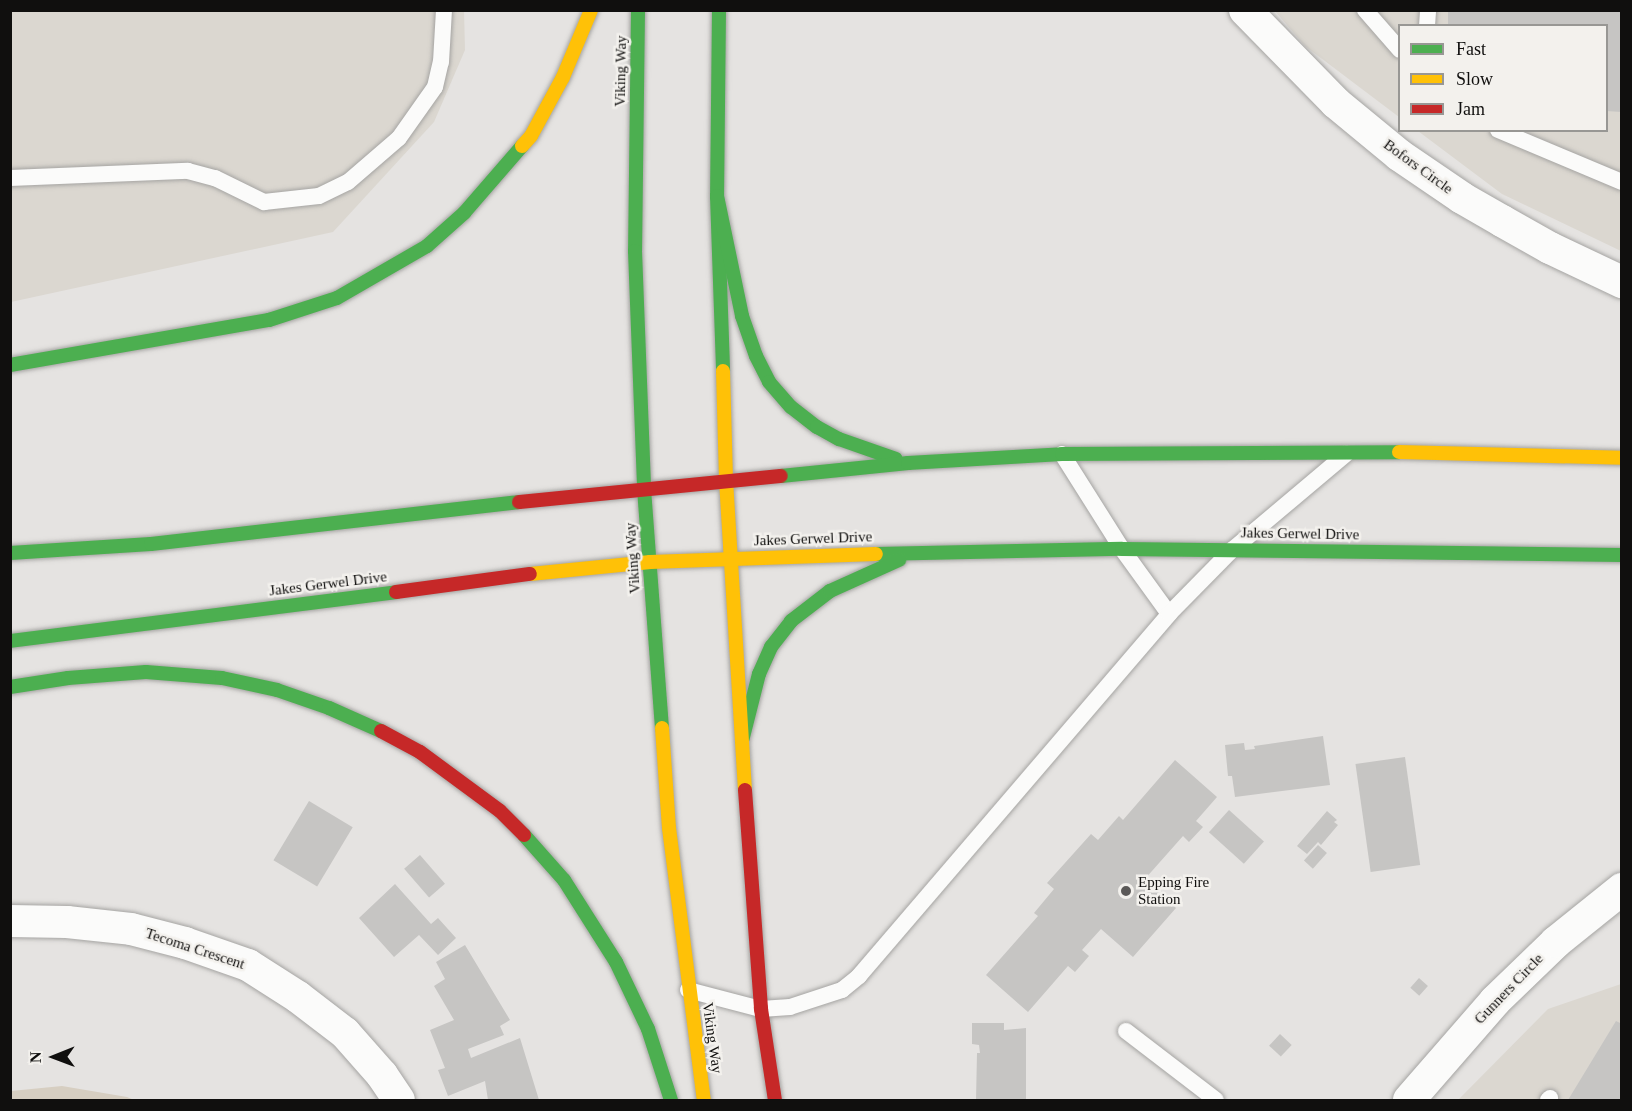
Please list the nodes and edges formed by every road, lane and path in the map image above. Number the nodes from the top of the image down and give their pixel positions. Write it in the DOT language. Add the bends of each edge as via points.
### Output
graph roads {
  1 [pos="444,10"];
  2 [pos="591,10"];
  3 [pos="638,10"];
  4 [pos="719,10"];
  5 [pos="1245,10"];
  6 [pos="1365,10"];
  7 [pos="1398,48"];
  8 [pos="1503,132"];
  9 [pos="10,178"];
  10 [pos="1622,182"];
  11 [pos="717,196"];
  12 [pos="1622,282"];
  13 [pos="10,365"];
  14 [pos="1350,451"];
  15 [pos="1062,454"];
  16 [pos="1622,458"];
  17 [pos="908,463"];
  18 [pos="726,480"];
  19 [pos="644,489"];
  20 [pos="1122,549"];
  21 [pos="1232,550"];
  22 [pos="917,552"];
  23 [pos="10,553"];
  24 [pos="1622,555"];
  25 [pos="730,558"];
  26 [pos="650,562"];
  27 [pos="1169,614"];
  28 [pos="10,641"];
  29 [pos="10,687"];
  30 [pos="742,741"];
  31 [pos="1622,889"];
  32 [pos="10,921"];
  33 [pos="688,990"];
  34 [pos="761,1008"];
  35 [pos="1126,1031"];
  36 [pos="399,1101"];
  37 [pos="671,1101"];
  38 [pos="704,1101"];
  39 [pos="775,1101"];
  40 [pos="1216,1101"];
  41 [pos="1409,1101"];
  1 -- 9 [label="lane" via="444,39 435,87 399,138 348,183 319,196 264,202 214,178 188,171"];
  2 -- 13 [label="main road" via="563,77 531,136 464,213 427,246 337,298 269,320"];
  3 -- 19 [label="main road, Viking Way" via="635,251"];
  4 -- 11 [label="main road"];
  5 -- 12 [label="street, Bofors Circle" via="1336,103 1399,155 1482,210"];
  6 -- 7 [label="lane"];
  8 -- 10 [label="lane"];
  11 -- 17 [label="main road" via="742,316 756,356 774,389 818,428"];
  11 -- 18 [label="main road"];
  14 -- 15 [label="main road"];
  14 -- 16 [label="main road"];
  14 -- 21 [label="lane"];
  15 -- 17 [label="main road"];
  15 -- 20 [label="lane"];
  17 -- 18 [label="main road"];
  18 -- 19 [label="main road"];
  18 -- 25 [label="main road"];
  19 -- 23 [label="main road" via="151,544"];
  19 -- 26 [label="main road, Viking Way"];
  20 -- 21 [label="main road, Jakes Gerwel Drive"];
  20 -- 22 [label="main road, Jakes Gerwel Drive"];
  20 -- 27 [label="lane"];
  21 -- 24 [label="main road, Jakes Gerwel Drive"];
  21 -- 27 [label="lane"];
  22 -- 25 [label="main road, Jakes Gerwel Drive"];
  22 -- 30 [label="main road" via="830,591 796,615 771,647 759,674"];
  25 -- 26 [label="main road, Jakes Gerwel Drive"];
  25 -- 30 [label="main road"];
  26 -- 28 [label="main road, Jakes Gerwel Drive"];
  26 -- 33 [label="main road, Viking Way" via="669,828"];
  27 -- 34 [label="lane" via="859,976 842,990 811,1002"];
  29 -- 37 [label="main road" via="146,672 222,678 277,690 329,708 420,752 500,811 544,855 577,898 632,994 648,1029"];
  30 -- 34 [label="main road"];
  31 -- 41 [label="street, Gunners Circle" via="1556,942 1495,1001"];
  32 -- 36 [label="street, Tecoma Crescent" via="131,929 248,965 345,1033"];
  33 -- 34 [label="lane"];
  33 -- 38 [label="main road, Viking Way"];
  34 -- 39 [label="main road"];
  35 -- 40 [label="lane"];
}
